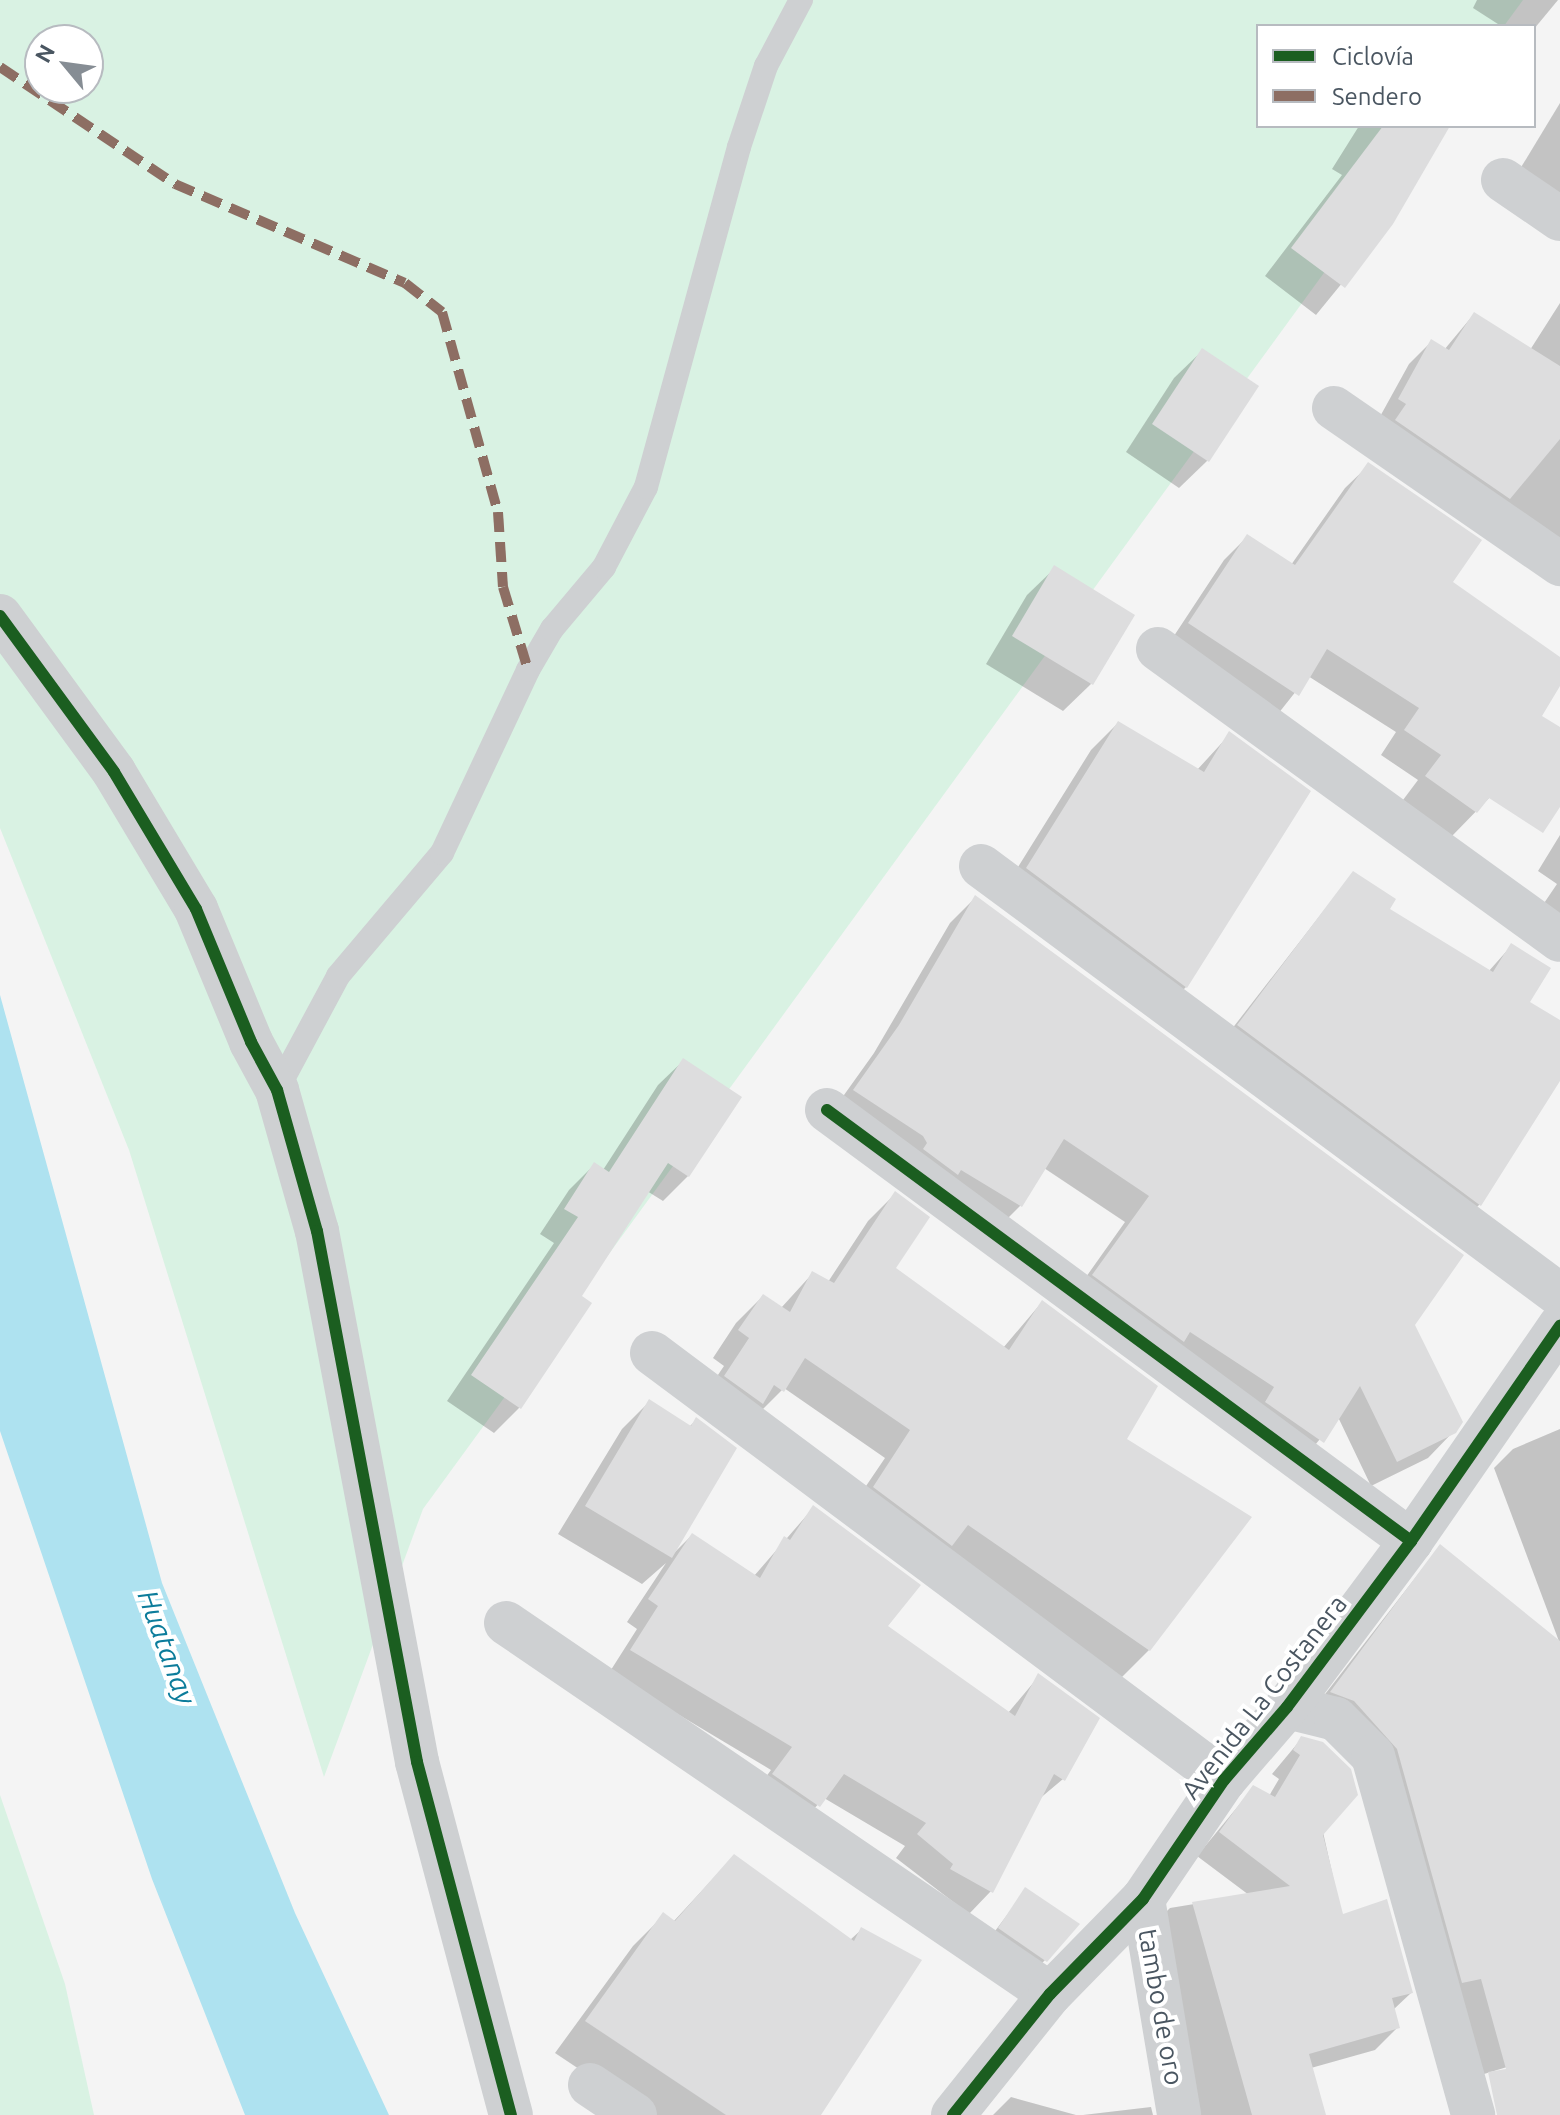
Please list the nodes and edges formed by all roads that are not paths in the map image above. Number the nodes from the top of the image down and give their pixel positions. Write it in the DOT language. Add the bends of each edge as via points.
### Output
graph roads {
  1 [pos="801,0"];
  2 [pos="1503,180"];
  3 [pos="1560,219"];
  4 [pos="1334,408"];
  5 [pos="1560,564"];
  6 [pos="0,616"];
  7 [pos="1158,649"];
  8 [pos="981,866"];
  9 [pos="1560,940"];
  10 [pos="277,1090"];
  11 [pos="827,1110"];
  12 [pos="1560,1295"];
  13 [pos="1560,1326"];
  14 [pos="652,1353"];
  15 [pos="1411,1541"];
  16 [pos="506,1623"];
  17 [pos="1287,1707"];
  18 [pos="1224,1780"];
  19 [pos="1143,1899"];
  20 [pos="1050,1994"];
  21 [pos="590,2085"];
  22 [pos="511,2115"];
  23 [pos="635,2115"];
  24 [pos="953,2115"];
  25 [pos="1179,2115"];
  26 [pos="1473,2115"];
  1 -- 10 [label="lane" via="766,66 739,147 646,487 604,567 552,629 528,670 442,853 338,976"];
  2 -- 3 [label="street"];
  4 -- 5 [label="street"];
  6 -- 10 [label="street" via="114,772 196,909 251,1042"];
  7 -- 9 [label="street"];
  8 -- 12 [label="street"];
  10 -- 22 [label="street" via="317,1231 417,1762"];
  11 -- 15 [label="street"];
  13 -- 15 [label="street, Avenida La Costanera"];
  14 -- 18 [label="street"];
  15 -- 17 [label="street, Avenida La Costanera"];
  16 -- 20 [label="street"];
  17 -- 18 [label="street, Avenida La Costanera"];
  17 -- 26 [label="street" via="1336,1719 1373,1756"];
  18 -- 19 [label="street, Avenida La Costanera"];
  19 -- 20 [label="street, Avenida La Costanera"];
  19 -- 25 [label="street, tambo de oro"];
  20 -- 24 [label="street, Avenida La Costanera"];
  21 -- 23 [label="street"];
}
